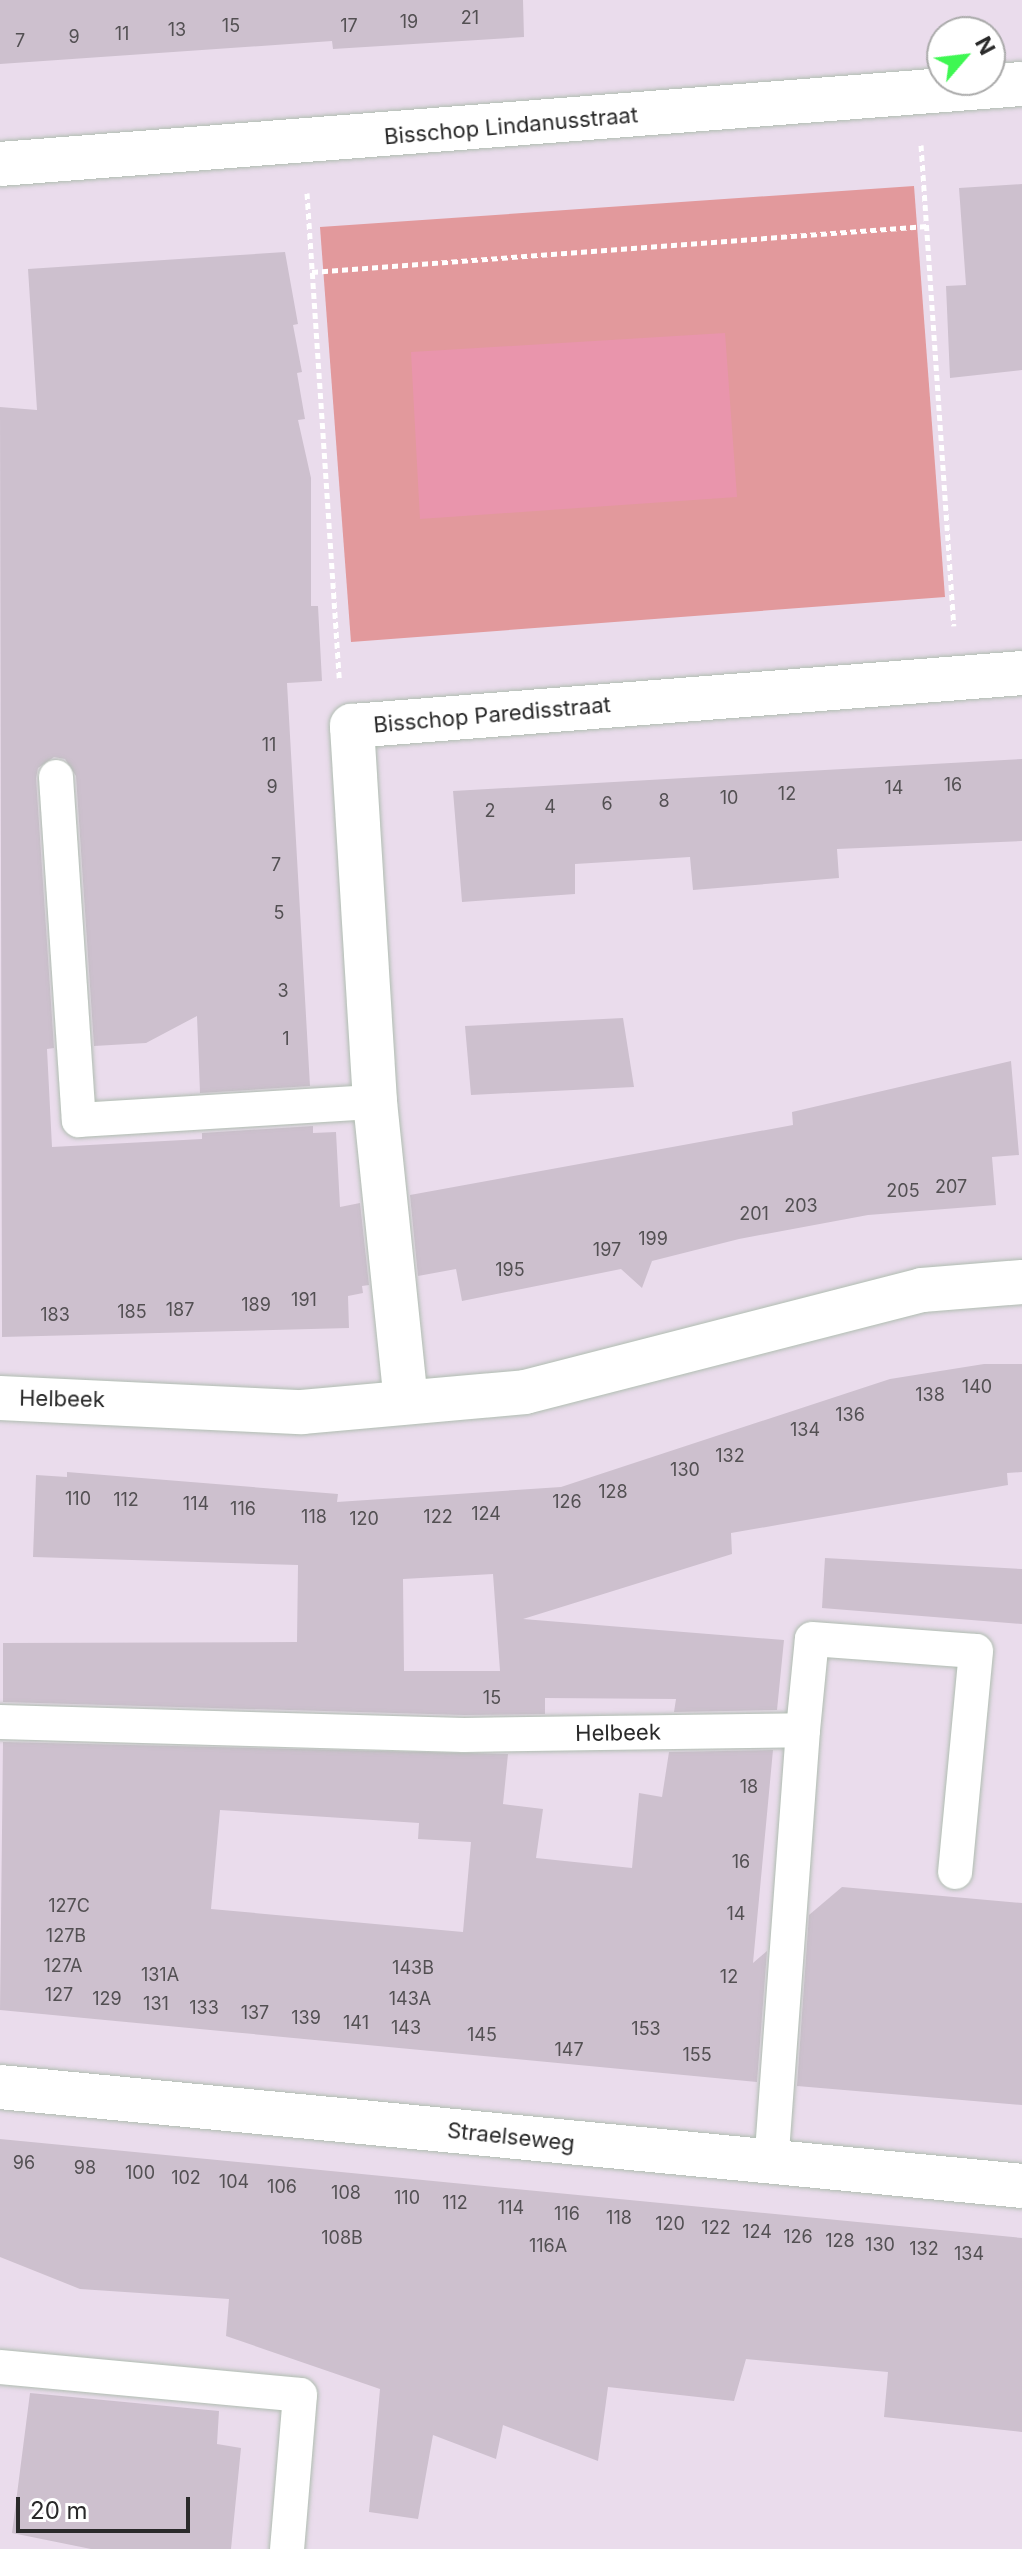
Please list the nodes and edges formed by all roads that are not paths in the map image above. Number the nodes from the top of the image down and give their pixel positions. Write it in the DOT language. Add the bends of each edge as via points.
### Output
graph roads {
  1 [pos="1022,84"];
  2 [pos="0,164"];
  3 [pos="1022,673"];
  4 [pos="56,777"];
  5 [pos="375,1102"];
  6 [pos="1022,1282"];
  7 [pos="0,1398"];
  8 [pos="406,1402"];
  9 [pos="0,1722"];
  10 [pos="803,1730"];
  11 [pos="955,1872"];
  12 [pos="0,2087"];
  13 [pos="771,2162"];
  14 [pos="1022,2186"];
  15 [pos="0,2367"];
  16 [pos="287,2549"];
  1 -- 2 [label="street, Bisschop Lindanusstraat"];
  3 -- 5 [label="street, Bisschop Paredisstraat" via="352,726"];
  4 -- 5 [label="lane" via="79,1120"];
  5 -- 8 [label="street, Bisschop Paredisstraat"];
  6 -- 8 [label="street, Helbeek" via="922,1290 525,1392"];
  7 -- 8 [label="street, Helbeek" via="302,1412"];
  9 -- 10 [label="lane, Helbeek" via="464,1735"];
  10 -- 11 [label="lane" via="812,1639 976,1651"];
  10 -- 13 [label="lane"];
  12 -- 13 [label="street, Straelseweg"];
  13 -- 14 [label="street, Straelseweg"];
  15 -- 16 [label="lane" via="300,2395"];
}
